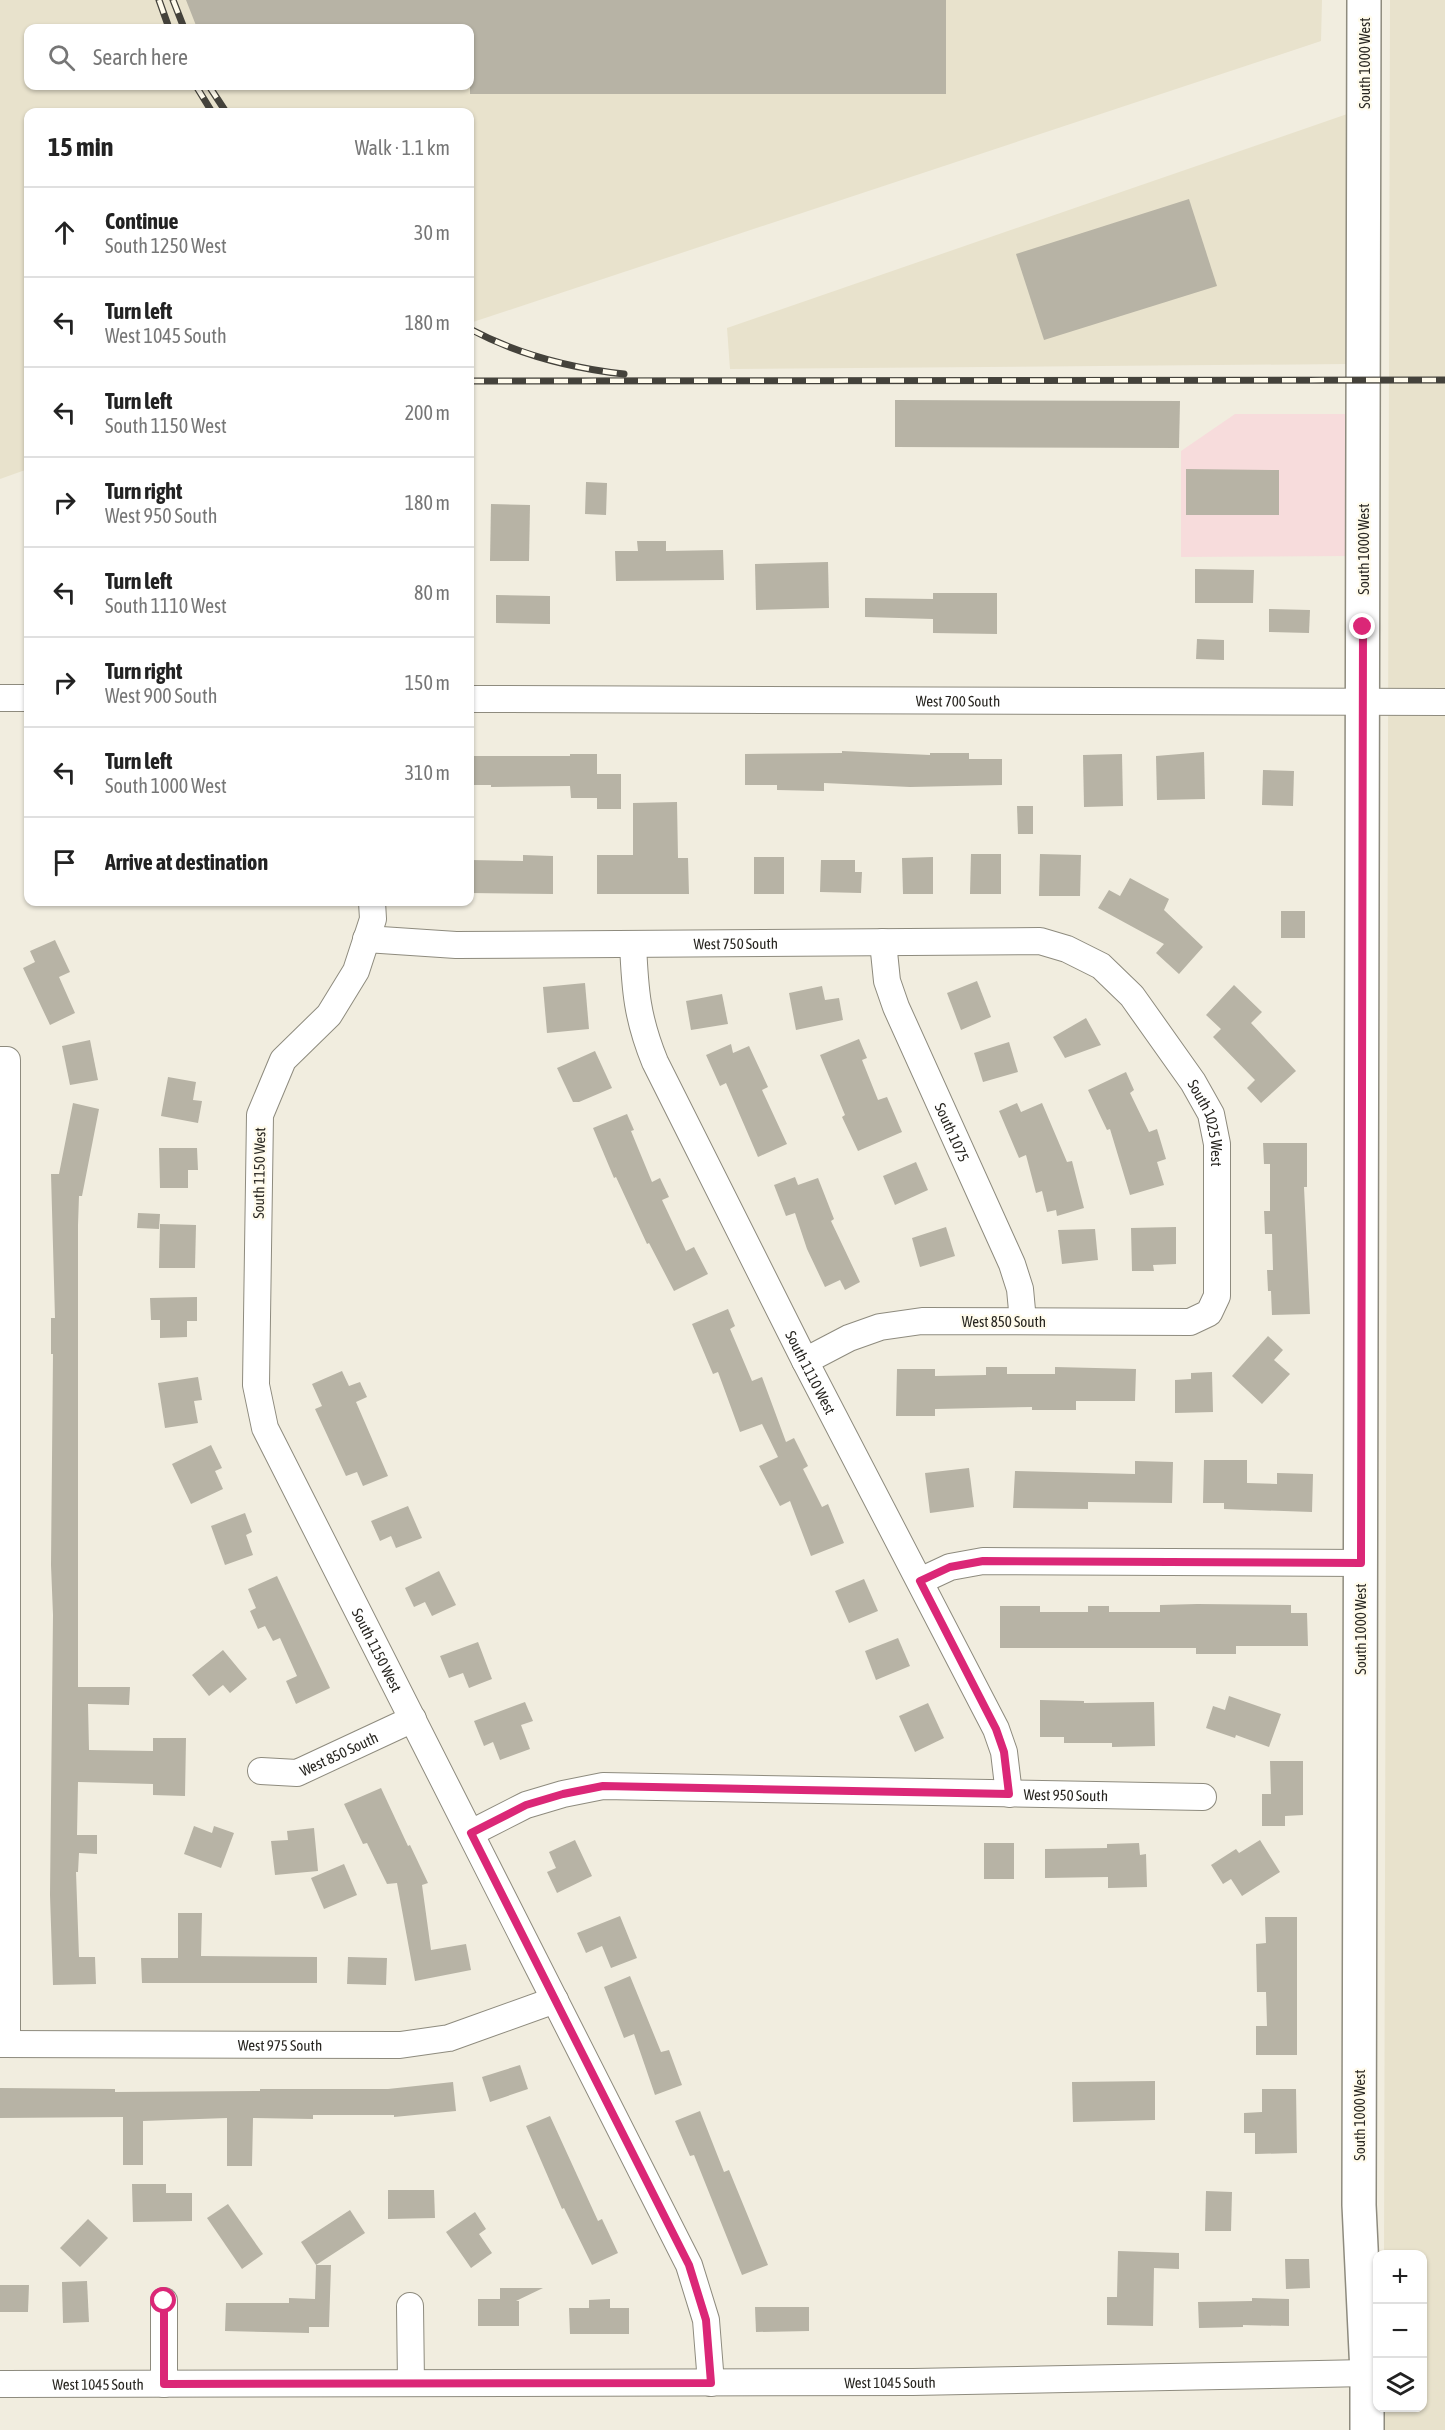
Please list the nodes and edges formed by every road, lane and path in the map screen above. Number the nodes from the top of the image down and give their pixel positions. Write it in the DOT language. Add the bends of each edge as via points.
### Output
graph roads {
  1 [pos="1365,0"];
  2 [pos="0,698"];
  3 [pos="24,698"];
  4 [pos="474,699"];
  5 [pos="1363,701"];
  6 [pos="1445,702"];
  7 [pos="372,906"];
  8 [pos="366,939"];
  9 [pos="883,942"];
  10 [pos="633,944"];
  11 [pos="1101,966"];
  12 [pos="3,1060"];
  13 [pos="1209,1313"];
  14 [pos="1023,1322"];
  15 [pos="806,1361"];
  16 [pos="1361,1563"];
  17 [pos="920,1581"];
  18 [pos="413,1719"];
  19 [pos="261,1771"];
  20 [pos="1009,1794"];
  21 [pos="1203,1797"];
  22 [pos="471,1833"];
  23 [pos="555,2000"];
  24 [pos="3,2044"];
  25 [pos="164,2301"];
  26 [pos="410,2306"];
  27 [pos="1367,2373"];
  28 [pos="411,2383"];
  29 [pos="711,2383"];
  30 [pos="0,2384"];
  31 [pos="164,2384"];
  32 [pos="1367,2430"];
  1 -- 5 [label="main road, South 1000 West"];
  2 -- 3 [label="street"];
  4 -- 5 [label="street, West 700 South"];
  5 -- 6 [label="street, West 700 South"];
  5 -- 16 [label="main road, South 1000 West"];
  7 -- 8 [label="street, South 1150 West"];
  8 -- 10 [label="street, West 750 South" via="456,945"];
  8 -- 18 [label="street, South 1150 West" via="356,971 329,1015 283,1060 260,1115 256,1385 265,1428"];
  9 -- 10 [label="street, West 750 South"];
  9 -- 11 [label="street, West 750 South" via="1040,941"];
  9 -- 14 [label="street, South 1075" via="887,981 896,1007 1012,1264 1020,1289"];
  10 -- 15 [label="street, South 1110 West" via="636,998 643,1033"];
  11 -- 13 [label="street, South 1025 West" via="1132,996 1211,1114 1217,1144 1217,1296"];
  12 -- 24 [label="street"];
  13 -- 14 [label="street, West 850 South" via="1190,1322"];
  14 -- 15 [label="street, West 850 South" via="922,1321 880,1328 849,1338"];
  15 -- 17 [label="street, South 1110 West"];
  16 -- 17 [label="street" via="983,1561 950,1567"];
  16 -- 27 [label="main road, South 1000 West" via="1359,2205"];
  17 -- 20 [label="street, South 1110 West" via="996,1729 1004,1752"];
  18 -- 19 [label="street, West 850 South" via="297,1773"];
  18 -- 22 [label="street, South 1150 West"];
  20 -- 21 [label="street, West 950 South"];
  20 -- 22 [label="street, West 950 South" via="603,1786 526,1805"];
  22 -- 23 [label="street, South 1150 West"];
  23 -- 24 [label="street, West 975 South" via="448,2038 400,2045"];
  23 -- 29 [label="street, South 1150 West" via="689,2265 706,2320"];
  25 -- 31 [label="street"];
  26 -- 28 [label="street"];
  27 -- 29 [label="street, West 1045 South"];
  27 -- 32 [label="main road, South 1000 West"];
  28 -- 29 [label="street, West 1045 South"];
  28 -- 31 [label="street, West 1045 South"];
  30 -- 31 [label="street, West 1045 South"];
}
